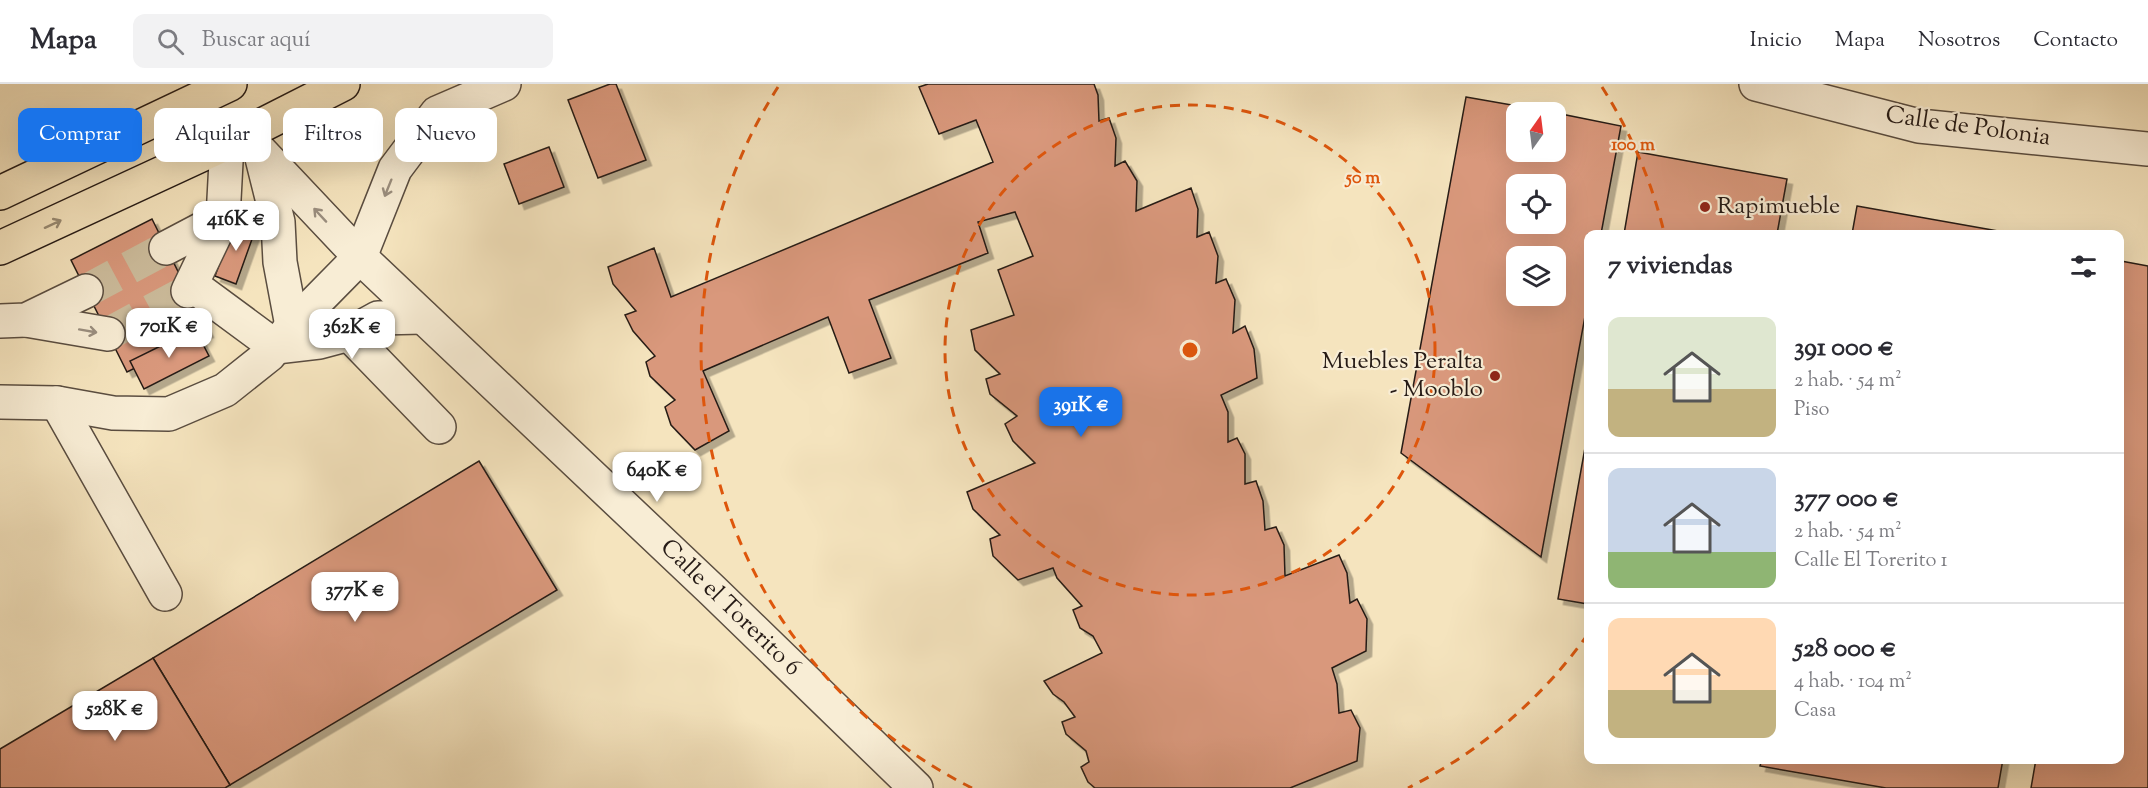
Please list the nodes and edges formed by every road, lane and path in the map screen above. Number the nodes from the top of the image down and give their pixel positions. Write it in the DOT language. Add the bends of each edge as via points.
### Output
graph roads {
  1 [pos="343,84"];
  2 [pos="504,84"];
  3 [pos="1756,84"];
  4 [pos="223,86"];
  5 [pos="271,127"];
  6 [pos="2148,149"];
  7 [pos="200,162"];
  8 [pos="240,162"];
  9 [pos="254,162"];
  10 [pos="266,162"];
  11 [pos="2,192"];
  12 [pos="223,218"];
  13 [pos="0,248"];
  14 [pos="166,248"];
  15 [pos="360,257"];
  16 [pos="86,291"];
  17 [pos="423,317"];
  18 [pos="13,320"];
  19 [pos="108,334"];
  20 [pos="349,334"];
  21 [pos="284,337"];
  22 [pos="0,402"];
  23 [pos="57,403"];
  24 [pos="439,427"];
  25 [pos="165,594"];
  26 [pos="916,788"];
  1 -- 5 [label="main road"];
  2 -- 15 [label="street, one-way" via="437,113 395,169"];
  3 -- 6 [label="street, Calle de Polonia" via="1919,126"];
  4 -- 11 [label="main road"];
  13 -- 7 [label="main road, one-way"];
  8 -- 12 [label="street"];
  9 -- 21 [label="street" via="278,222"];
  15 -- 10 [label="street, Calle el Torerito 6, one-way"];
  12 -- 14 [label="street"];
  12 -- 21 [label="street" via="190,288"];
  15 -- 17 [label="street, Calle el Torerito 6"];
  15 -- 21 [label="street"];
  16 -- 18 [label="street"];
  17 -- 20 [label="street" via="378,318"];
  17 -- 26 [label="street, Calle el Torerito 6"];
  18 -- 19 [label="street, one-way"];
  20 -- 21 [label="street" via="319,342"];
  20 -- 24 [label="street"];
  21 -- 23 [label="street" via="225,390 169,414 113,413"];
  22 -- 23 [label="street"];
  23 -- 25 [label="street"];
}
